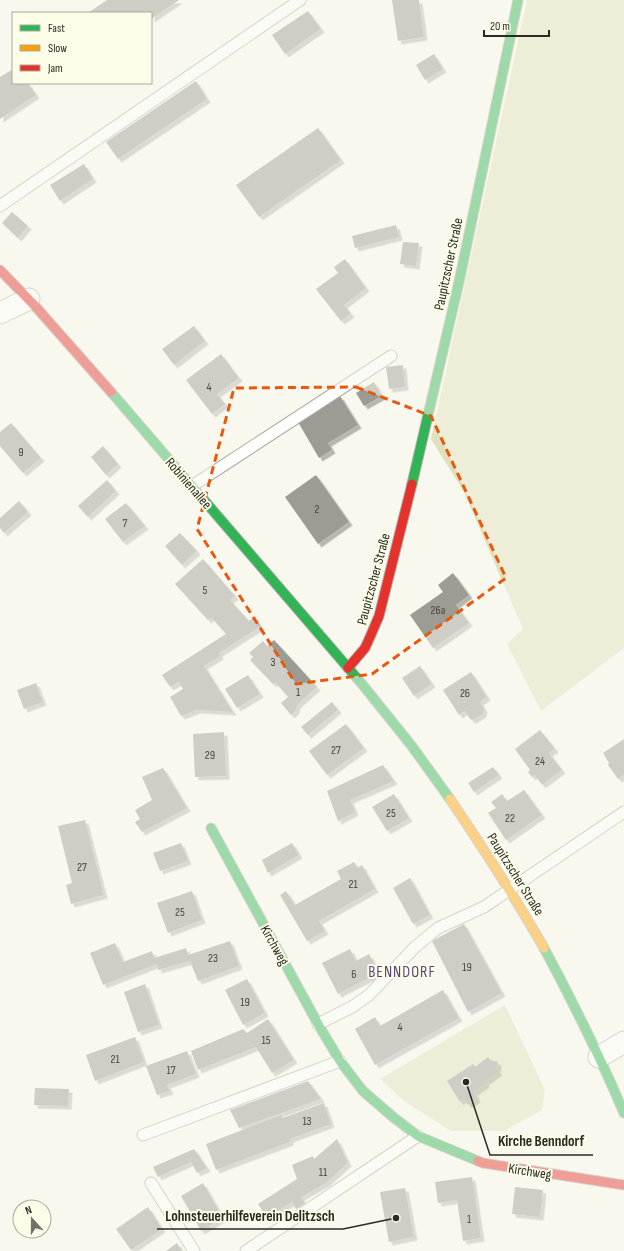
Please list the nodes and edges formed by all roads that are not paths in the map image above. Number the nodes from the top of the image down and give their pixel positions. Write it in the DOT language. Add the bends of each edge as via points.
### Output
graph roads {
  1 [pos="300,0"];
  2 [pos="518,0"];
  3 [pos="0,206"];
  4 [pos="0,270"];
  5 [pos="29,299"];
  6 [pos="0,313"];
  7 [pos="391,356"];
  8 [pos="192,486"];
  9 [pos="348,668"];
  10 [pos="624,812"];
  11 [pos="211,828"];
  12 [pos="511,890"];
  13 [pos="318,1024"];
  14 [pos="624,1042"];
  15 [pos="599,1057"];
  16 [pos="340,1061"];
  17 [pos="624,1113"];
  18 [pos="143,1135"];
  19 [pos="418,1136"];
  20 [pos="151,1183"];
  21 [pos="624,1185"];
  22 [pos="194,1251"];
  23 [pos="246,1251"];
  1 -- 3 [label="lane"];
  2 -- 9 [label="street, Paupitzscher Straße" via="459,282 389,580 377,625 368,643"];
  4 -- 5 [label="street, Robinienallee"];
  5 -- 6 [label="street"];
  5 -- 8 [label="street, Robinienallee"];
  7 -- 8 [label="lane"];
  8 -- 9 [label="street, Robinienallee"];
  9 -- 12 [label="street, Paupitzscher Straße" via="372,694 417,752"];
  10 -- 12 [label="lane"];
  11 -- 13 [label="street, Kirchweg"];
  12 -- 13 [label="lane" via="484,907 438,928 415,947 369,995 352,1007"];
  12 -- 15 [label="street, Paupitzscher Straße"];
  13 -- 16 [label="street, Kirchweg"];
  14 -- 15 [label="street"];
  15 -- 17 [label="street, Paupitzscher Straße"];
  16 -- 18 [label="lane"];
  16 -- 19 [label="street, Kirchweg" via="363,1091"];
  19 -- 21 [label="street, Kirchweg" via="483,1163"];
  19 -- 23 [label="lane"];
  20 -- 22 [label="lane"];
}
